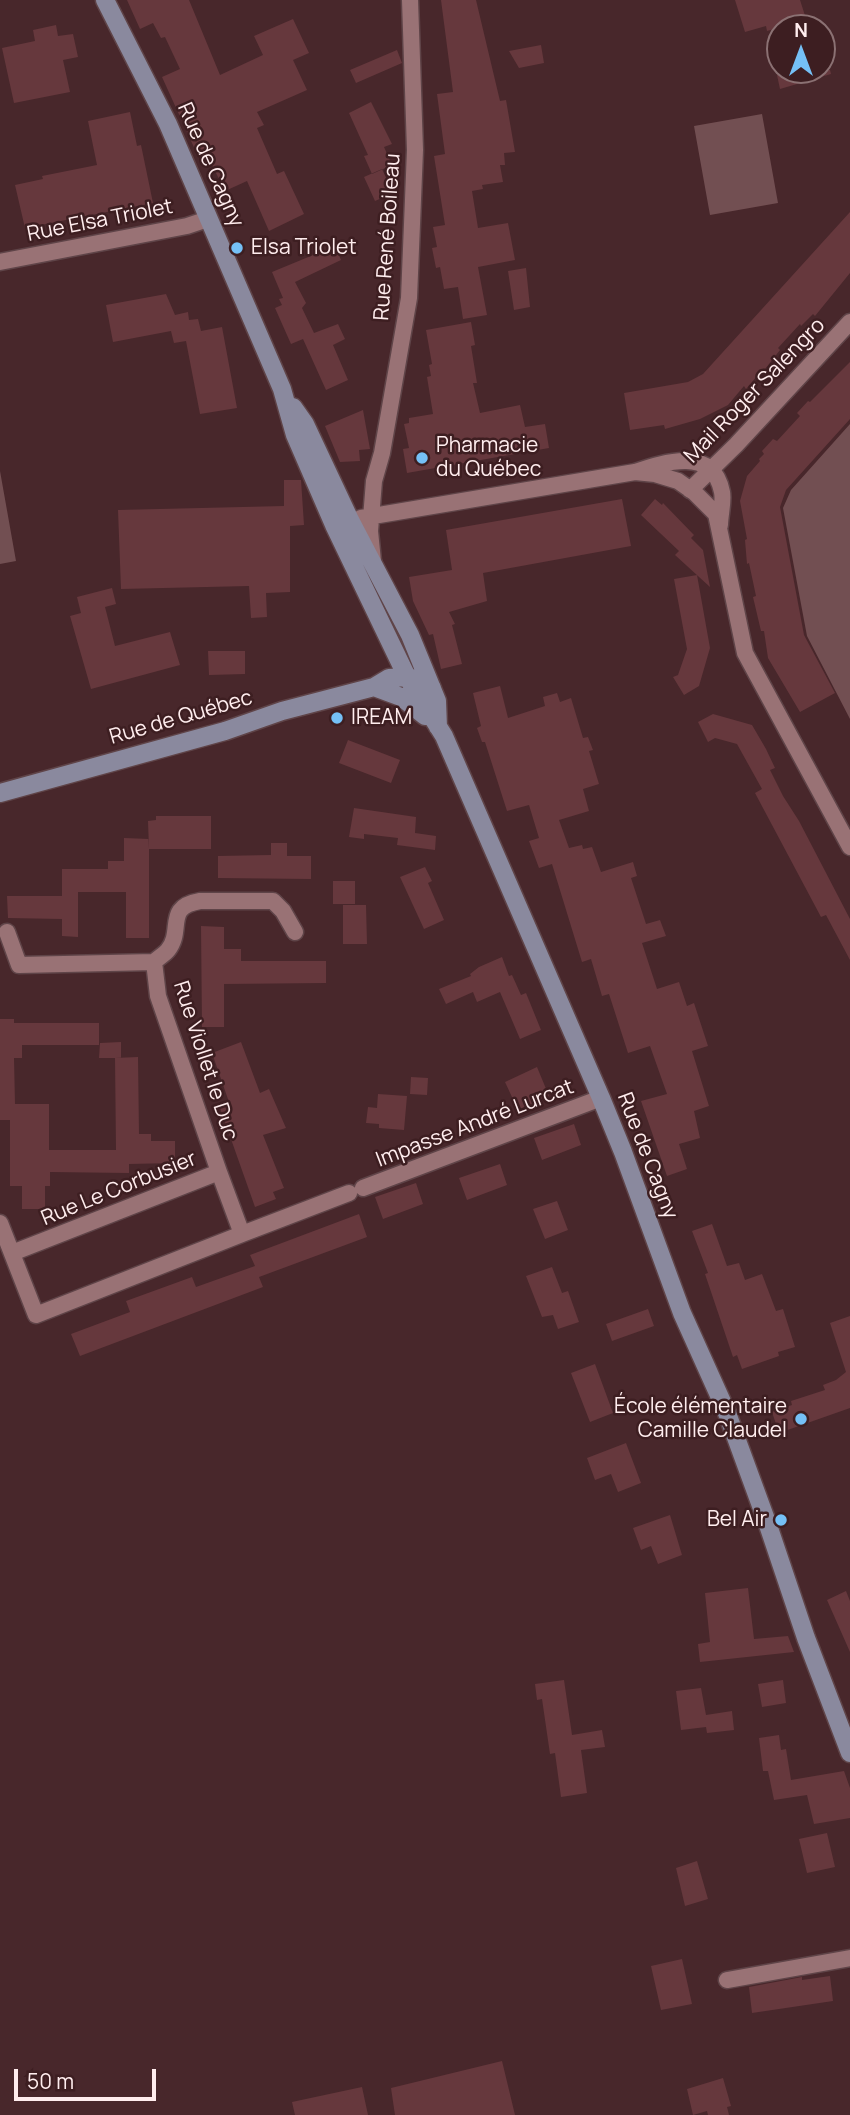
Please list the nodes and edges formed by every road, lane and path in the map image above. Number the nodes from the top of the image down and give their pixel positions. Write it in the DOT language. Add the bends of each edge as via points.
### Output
graph roads {
  1 [pos="105,0"];
  2 [pos="410,0"];
  3 [pos="208,219"];
  4 [pos="0,262"];
  5 [pos="850,322"];
  6 [pos="709,470"];
  7 [pos="635,472"];
  8 [pos="690,490"];
  9 [pos="370,517"];
  10 [pos="342,522"];
  11 [pos="720,527"];
  12 [pos="374,565"];
  13 [pos="410,635"];
  14 [pos="399,659"];
  15 [pos="390,681"];
  16 [pos="432,688"];
  17 [pos="438,727"];
  18 [pos="0,793"];
  19 [pos="850,846"];
  20 [pos="7,932"];
  21 [pos="295,932"];
  22 [pos="154,961"];
  23 [pos="601,1098"];
  24 [pos="219,1172"];
  25 [pos="0,1223"];
  26 [pos="242,1234"];
  27 [pos="12,1254"];
  28 [pos="850,1753"];
  29 [pos="850,1958"];
  30 [pos="727,1980"];
  1 -- 3 [label="main road, Rue de Cagny" via="168,124"];
  2 -- 9 [label="street, Rue René Boileau" via="415,150 409,298"];
  3 -- 4 [label="street, Rue Elsa Triolet"];
  3 -- 10 [label="main road, Rue de Cagny" via="282,389 304,425"];
  5 -- 6 [label="street, Mail Roger Salengro"];
  6 -- 7 [label="street" via="698,461 682,460"];
  6 -- 8 [label="street, Mail Roger Salengro"];
  6 -- 11 [label="street" via="722,493"];
  7 -- 8 [label="street" via="678,481"];
  7 -- 9 [label="street"];
  8 -- 11 [label="street" via="716,514"];
  9 -- 10 [label="street"];
  9 -- 12 [label="street, Rue René Boileau"];
  10 -- 12 [label="main road, Rue de Cagny"];
  10 -- 14 [label="main road, Rue de Cagny"];
  11 -- 19 [label="street" via="745,653"];
  12 -- 13 [label="main road, Rue de Cagny"];
  13 -- 14 [label="main road"];
  13 -- 16 [label="main road, Rue de Cagny"];
  14 -- 15 [label="main road"];
  15 -- 16 [label="main road" via="419,680"];
  15 -- 17 [label="main road, Rue de Cagny"];
  15 -- 17 [label="main road" via="401,697"];
  15 -- 18 [label="main road, Rue de Québec"];
  16 -- 17 [label="main road, Rue de Cagny"];
  17 -- 23 [label="main road, Rue de Cagny"];
  20 -- 22 [label="street, Rue Viollet le Duc" via="19,965"];
  21 -- 22 [label="street, Rue Viollet le Duc" via="273,901 188,903 179,910 169,949"];
  22 -- 24 [label="street, Rue Viollet le Duc" via="158,996"];
  23 -- 26 [label="street, Impasse André Lurcat"];
  23 -- 28 [label="main road, Rue de Cagny" via="682,1313 726,1413"];
  24 -- 26 [label="street, Rue Le Corbusier"];
  24 -- 27 [label="street, Rue Le Corbusier"];
  25 -- 27 [label="street"];
  26 -- 27 [label="street" via="36,1315"];
  29 -- 30 [label="street"];
}
